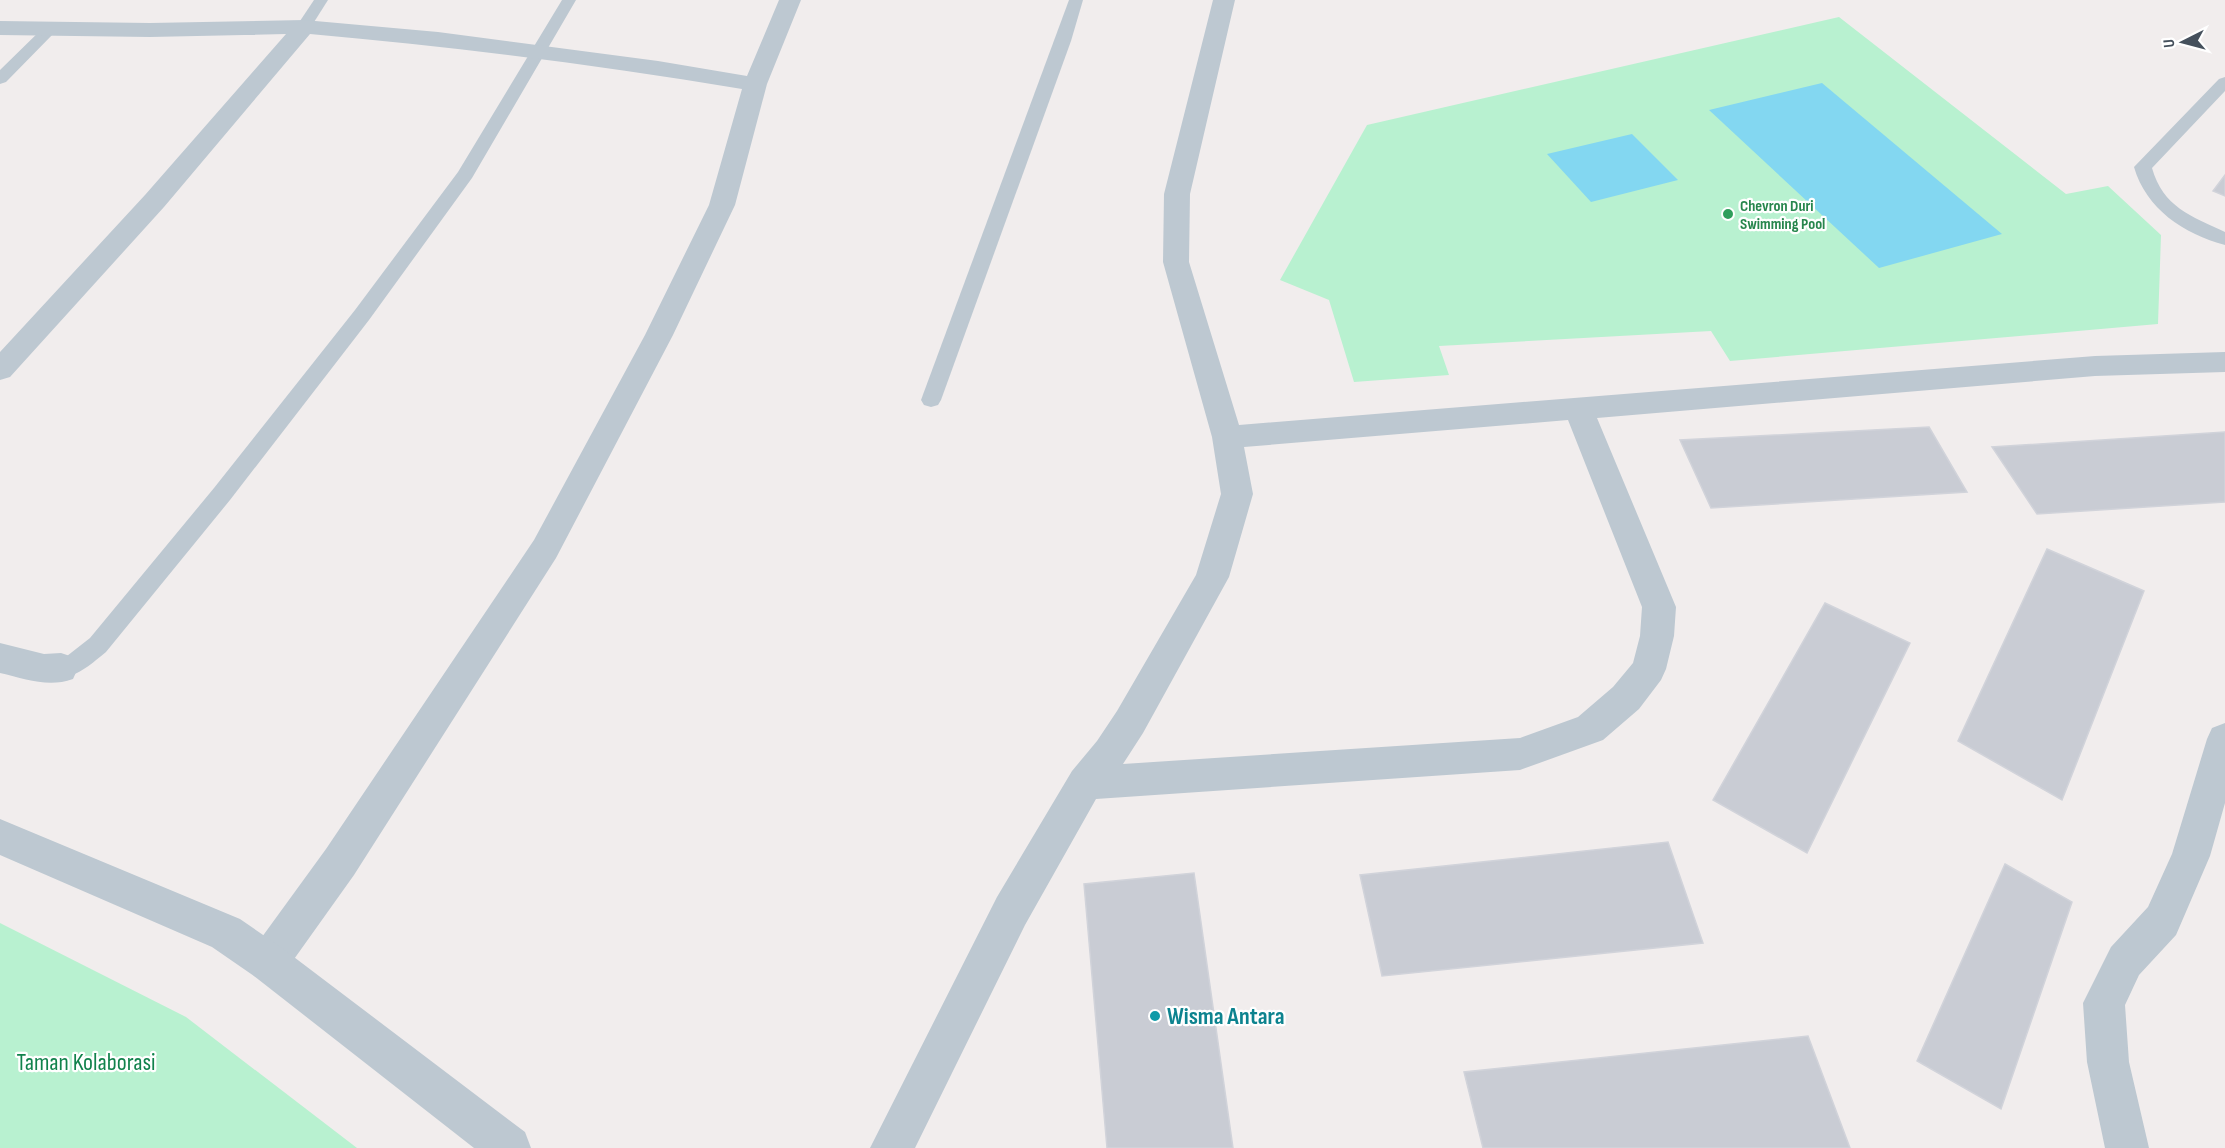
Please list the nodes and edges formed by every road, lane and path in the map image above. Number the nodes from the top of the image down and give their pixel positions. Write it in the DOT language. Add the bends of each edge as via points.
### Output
graph roads {
  1 [pos="321,0"];
  2 [pos="569,0"];
  3 [pos="790,0"];
  4 [pos="1076,0"];
  5 [pos="1224,0"];
  6 [pos="304,27"];
  7 [pos="0,28"];
  8 [pos="50,29"];
  9 [pos="536,53"];
  10 [pos="0,78"];
  11 [pos="2225,82"];
  12 [pos="755,84"];
  13 [pos="2225,239"];
  14 [pos="2225,362"];
  15 [pos="0,370"];
  16 [pos="931,400"];
  17 [pos="1579,409"];
  18 [pos="1227,437"];
  19 [pos="0,658"];
  20 [pos="61,668"];
  21 [pos="2225,739"];
  22 [pos="1085,783"];
  23 [pos="0,837"];
  24 [pos="268,962"];
  25 [pos="509,1148"];
  26 [pos="892,1148"];
  27 [pos="2127,1148"];
  1 -- 6 [label="lane"];
  2 -- 9 [label="lane"];
  3 -- 12 [label="street"];
  4 -- 16 [label="lane"];
  5 -- 18 [label="street" via="1177,194 1175,234 1176,262"];
  6 -- 8 [label="street"];
  6 -- 9 [label="street"];
  6 -- 15 [label="street" via="214,134"];
  7 -- 8 [label="street"];
  8 -- 10 [label="lane"];
  9 -- 12 [label="street"];
  9 -- 20 [label="lane" via="466,174 362,315 98,645 75,663"];
  11 -- 13 [label="lane" via="2143,167 2146,184 2167,211"];
  12 -- 24 [label="street" via="722,205 659,335 544,549 340,862"];
  14 -- 17 [label="street" via="2095,366"];
  17 -- 18 [label="street"];
  17 -- 22 [label="street" via="1659,607 1649,669 1626,698 1590,729 1520,754"];
  18 -- 22 [label="street" via="1238,494 1212,577 1130,722"];
  19 -- 20 [label="street" via="44,669"];
  21 -- 27 [label="street" via="2191,856 2162,921 2125,961 2104,1004 2108,1062"];
  22 -- 26 [label="street" via="1011,911"];
  23 -- 24 [label="street" via="226,933"];
  24 -- 25 [label="street"];
}
